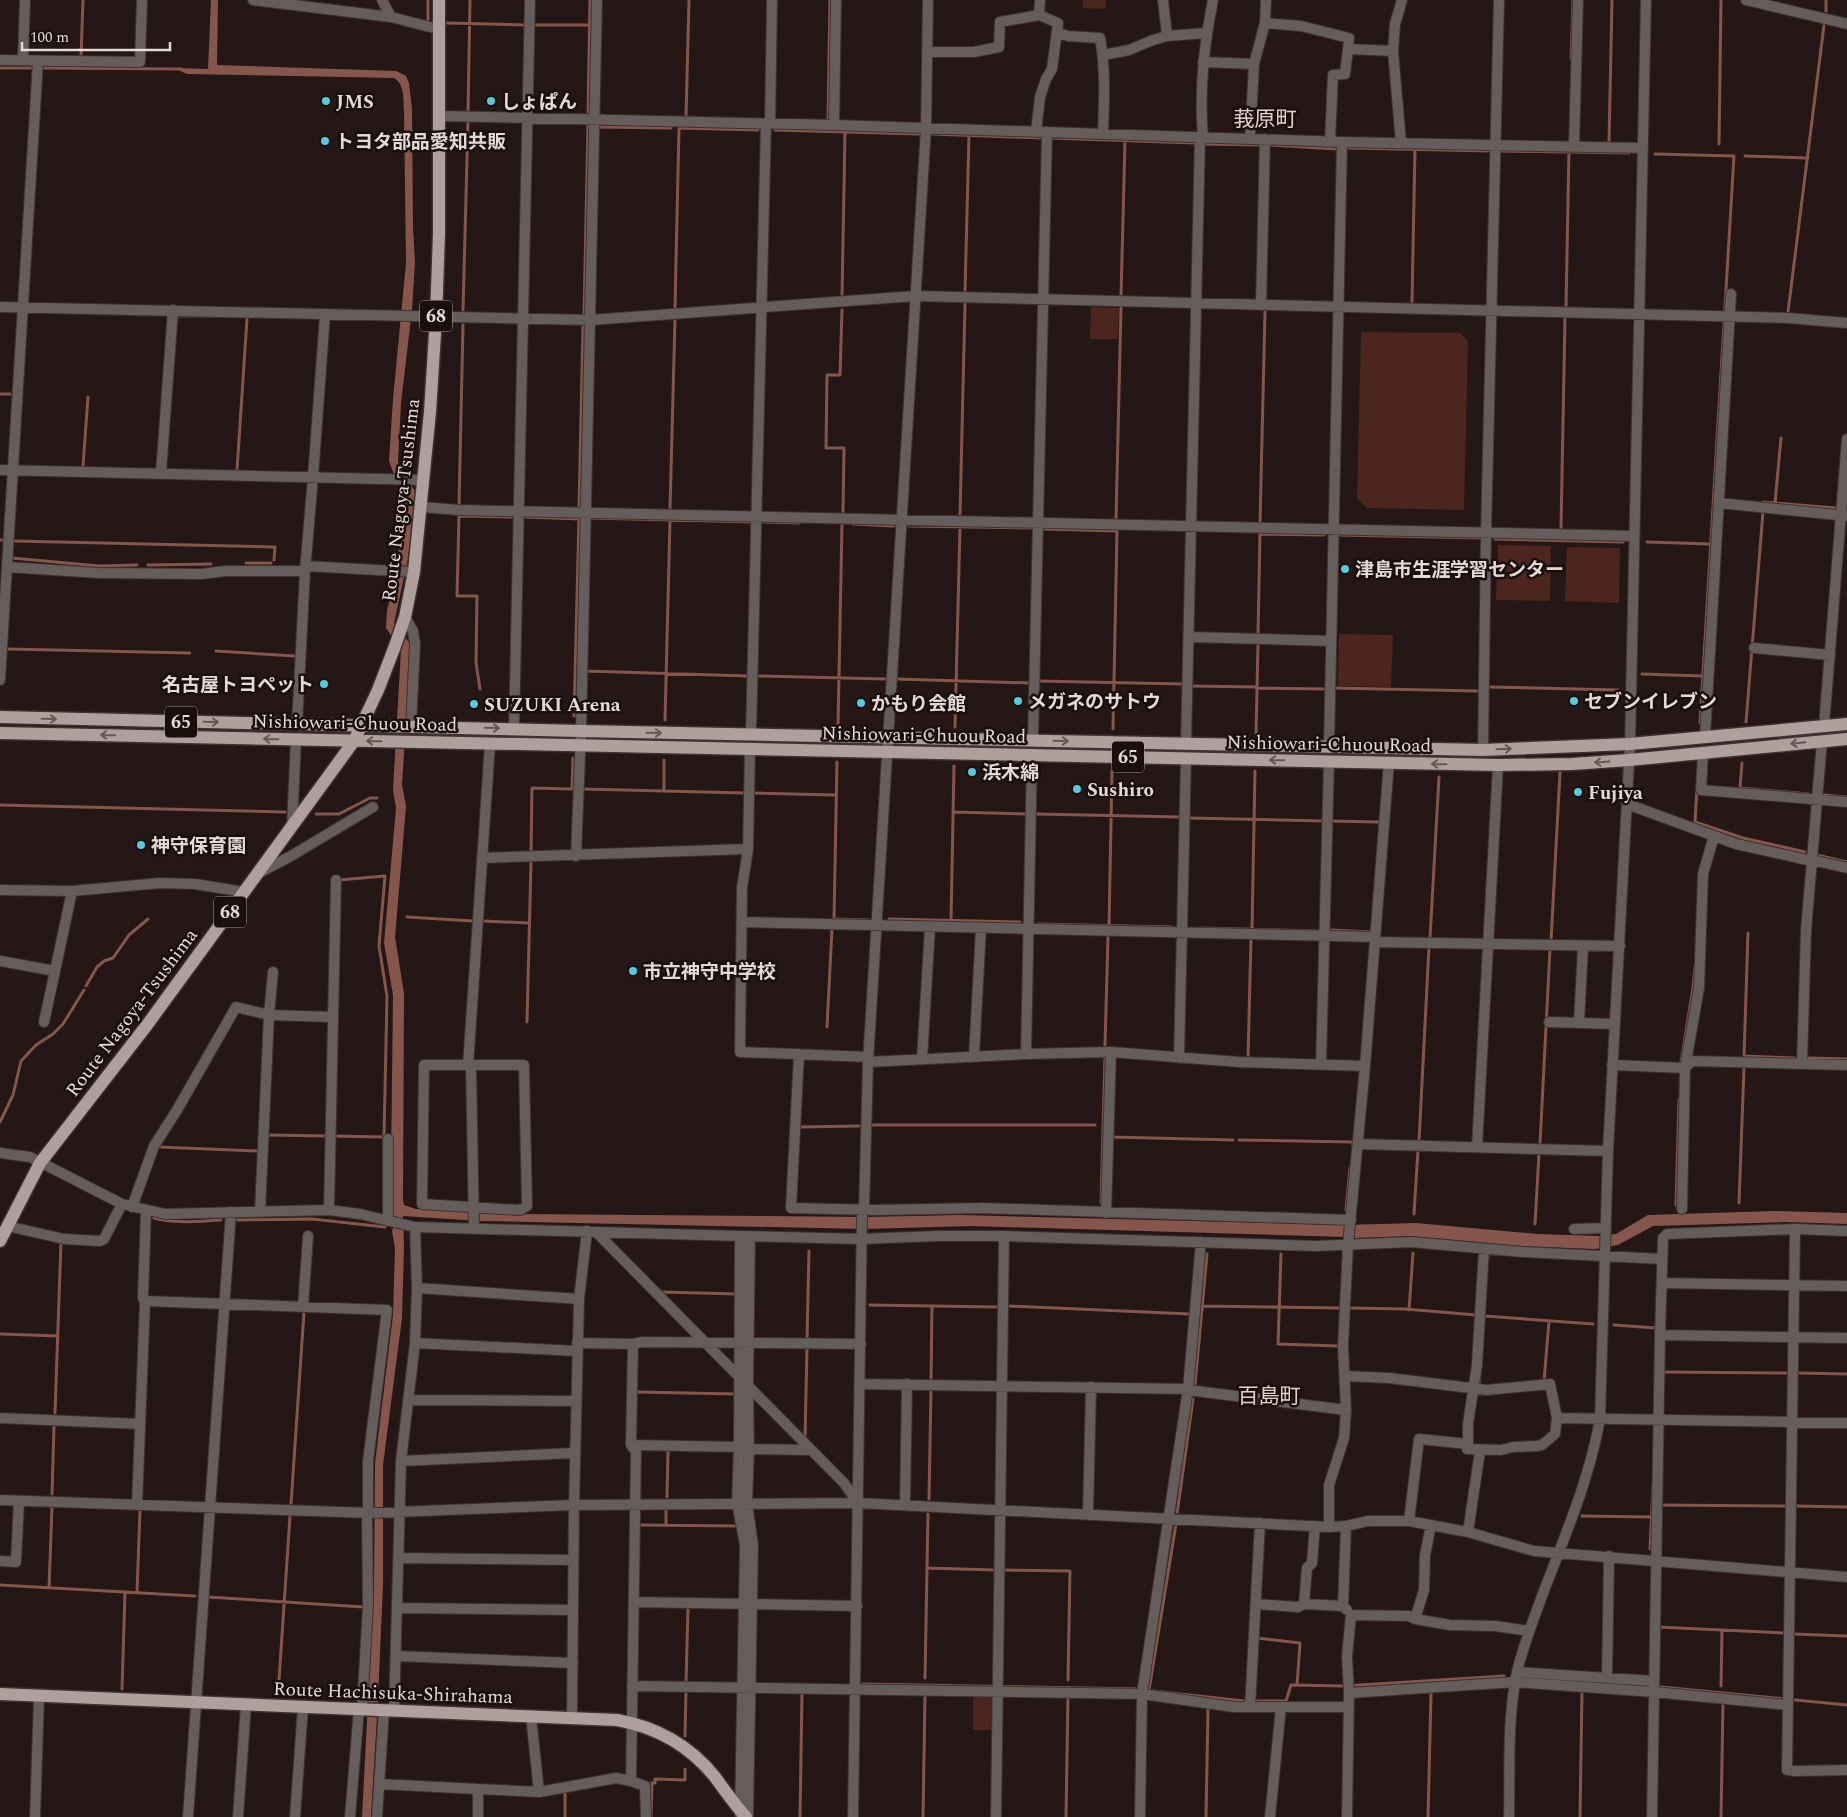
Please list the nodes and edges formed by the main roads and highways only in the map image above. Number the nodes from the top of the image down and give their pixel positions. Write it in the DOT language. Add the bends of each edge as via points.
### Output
graph roads {
  1 [pos="439,0"];
  2 [pos="0,718"];
  3 [pos="1847,724"];
  4 [pos="362,726"];
  5 [pos="0,733"];
  6 [pos="1847,739"];
  7 [pos="354,741"];
  8 [pos="0,1241"];
  9 [pos="0,1694"];
  10 [pos="743,1815"];
  1 -- 4 [label="main road, Route Nagoya-Tsushima / 68" via="439,234 422,507 403,623"];
  2 -- 4 [label="main road, Nishiowari-Chuou Road / 65, one-way"];
  4 -- 3 [label="main road, Nishiowari-Chuou Road / 65, one-way" via="1483,750 1630,744"];
  4 -- 7 [label="main road, Route Nagoya-Tsushima / 68"];
  7 -- 5 [label="main road, Nishiowari-Chuou Road / 65, one-way"];
  6 -- 7 [label="main road, Nishiowari-Chuou Road / 65, one-way" via="1629,760 1498,765"];
  7 -- 8 [label="main road, Route Nagoya-Tsushima / 68" via="147,1025 40,1163"];
  9 -- 10 [label="main road, Route Hachisuka-Shirahama" via="632,1722 672,1738 692,1754 714,1776"];
}
